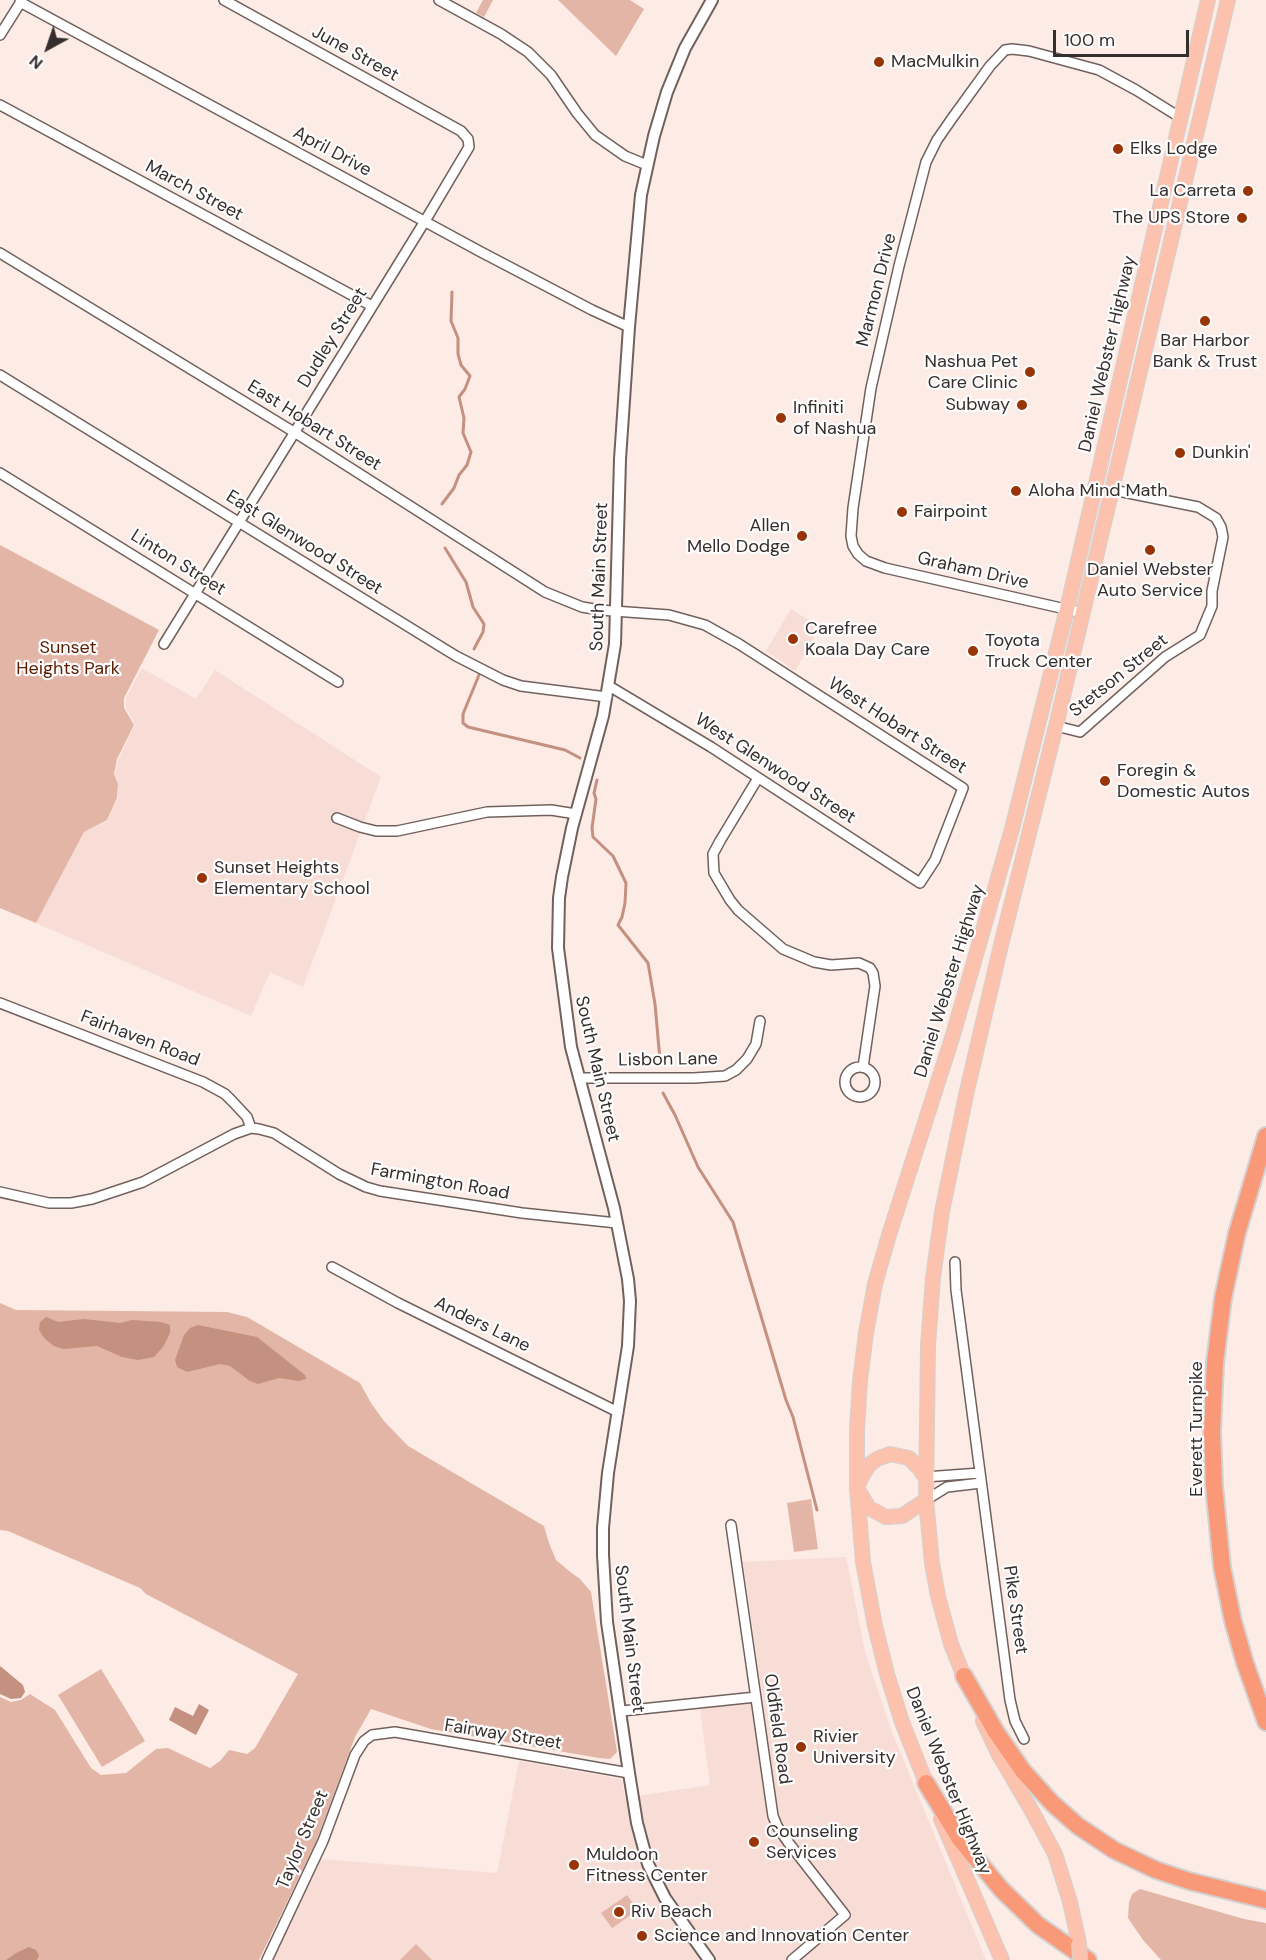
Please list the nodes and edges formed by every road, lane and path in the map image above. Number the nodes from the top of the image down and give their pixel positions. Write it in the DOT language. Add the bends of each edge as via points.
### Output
graph roads {
  1 [pos="224,0"];
  2 [pos="439,0"];
  3 [pos="712,0"];
  4 [pos="1208,0"];
  5 [pos="1228,0"];
  6 [pos="21,1"];
  7 [pos="0,35"];
  8 [pos="0,105"];
  9 [pos="1181,118"];
  10 [pos="468,139"];
  11 [pos="647,165"];
  12 [pos="425,221"];
  13 [pos="0,253"];
  14 [pos="372,306"];
  15 [pos="629,327"];
  16 [pos="0,375"];
  17 [pos="294,432"];
  18 [pos="0,472"];
  19 [pos="1113,490"];
  20 [pos="239,522"];
  21 [pos="858,554"];
  22 [pos="194,593"];
  23 [pos="1067,609"];
  24 [pos="617,611"];
  25 [pos="1083,613"];
  26 [pos="164,644"];
  27 [pos="338,682"];
  28 [pos="608,691"];
  29 [pos="1056,726"];
  30 [pos="758,778"];
  31 [pos="576,814"];
  32 [pos="337,818"];
  33 [pos="920,883"];
  34 [pos="0,1003"];
  35 [pos="760,1021"];
  36 [pos="863,1067"];
  37 [pos="579,1078"];
  38 [pos="251,1128"];
  39 [pos="1266,1136"];
  40 [pos="0,1191"];
  41 [pos="618,1223"];
  42 [pos="955,1262"];
  43 [pos="332,1267"];
  44 [pos="618,1412"];
  45 [pos="925,1477"];
  46 [pos="980,1478"];
  47 [pos="857,1488"];
  48 [pos="926,1500"];
  49 [pos="731,1525"];
  50 [pos="964,1676"];
  51 [pos="756,1697"];
  52 [pos="622,1711"];
  53 [pos="1266,1722"];
  54 [pos="372,1735"];
  55 [pos="1024,1739"];
  56 [pos="629,1773"];
  57 [pos="926,1783"];
  58 [pos="1266,1900"];
  59 [pos="267,1960"];
  60 [pos="709,1960"];
  61 [pos="792,1960"];
  62 [pos="1002,1960"];
  63 [pos="1080,1960"];
  64 [pos="1088,1960"];
  1 -- 10 [label="street, June Street" via="461,131"];
  2 -- 11 [label="street" via="528,52 551,75 595,135 625,156"];
  3 -- 11 [label="street, South Main Street" via="675,72"];
  4 -- 9 [label="main road, Daniel Webster Highway"];
  5 -- 19 [label="main road, Daniel Webster Highway"];
  6 -- 7 [label="street"];
  6 -- 12 [label="street, April Drive"];
  8 -- 14 [label="street, March Street"];
  9 -- 21 [label="street, Marmon Drive" via="1099,70 1020,49 1005,50 998,56 937,140 922,174 865,420 851,536"];
  9 -- 23 [label="main road, Daniel Webster Highway"];
  10 -- 12 [label="street, Dudley Street" via="469,147"];
  11 -- 15 [label="street, South Main Street"];
  12 -- 14 [label="street, Dudley Street"];
  12 -- 15 [label="street, April Drive"];
  13 -- 17 [label="street, East Hobart Street"];
  14 -- 17 [label="street, Dudley Street"];
  15 -- 24 [label="street, South Main Street" via="620,459"];
  16 -- 20 [label="street, East Glenwood Street"];
  17 -- 20 [label="street, Dudley Street"];
  17 -- 24 [label="street, East Hobart Street" via="545,592 582,607"];
  18 -- 22 [label="street, Linton Street"];
  19 -- 25 [label="main road, Daniel Webster Highway"];
  19 -- 29 [label="street, Stetson Street" via="1198,507 1216,518 1223,537 1212,606 1200,635 1165,657 1080,732"];
  20 -- 22 [label="street, Dudley Street"];
  20 -- 28 [label="street, East Glenwood Street" via="424,638 503,680 538,689"];
  21 -- 23 [label="street, Graham Drive" via="885,568"];
  22 -- 26 [label="street, Dudley Street"];
  22 -- 27 [label="street, Linton Street"];
  23 -- 25 [label="street, Graham Drive"];
  23 -- 47 [label="main road, Daniel Webster Highway" via="998,881 875,1284 860,1381"];
  24 -- 28 [label="street, South Main Street"];
  24 -- 33 [label="street, West Hobart Street" via="669,615 722,633 963,788 934,860"];
  25 -- 29 [label="main road, Daniel Webster Highway"];
  28 -- 30 [label="street, West Glenwood Street"];
  28 -- 31 [label="street, South Main Street"];
  29 -- 45 [label="main road, Daniel Webster Highway" via="948,1179 930,1311"];
  30 -- 33 [label="street, West Glenwood Street"];
  30 -- 36 [label="street" via="713,854 714,873 738,910 783,949 814,962 860,963 870,968 875,986"];
  31 -- 32 [label="street" via="551,810 487,812 397,831 376,831"];
  31 -- 37 [label="street, South Main Street" via="562,877 558,948 563,998"];
  34 -- 38 [label="street, Fairhaven Road" via="203,1082 225,1094 247,1117"];
  35 -- 37 [label="street, Lisbon Lane" via="756,1044 747,1059 725,1076"];
  37 -- 41 [label="street, South Main Street"];
  38 -- 40 [label="street" via="143,1182 92,1199 49,1203"];
  38 -- 41 [label="street, Farmington Road" via="274,1133 366,1188 522,1213"];
  39 -- 53 [label="highway, Everett Turnpike" via="1237,1233 1223,1298 1212,1432 1222,1567 1245,1663"];
  41 -- 44 [label="street, South Main Street" via="630,1301"];
  42 -- 46 [label="street, Pike Street"];
  43 -- 44 [label="street, Anders Lane"];
  44 -- 52 [label="street, South Main Street" via="606,1498 603,1574"];
  45 -- 46 [label="street"];
  45 -- 47 [label="main road" via="909,1458 890,1454 869,1465"];
  45 -- 48 [label="main road, Daniel Webster Highway"];
  46 -- 48 [label="street" via="947,1487"];
  46 -- 55 [label="street, Pike Street" via="1010,1700"];
  47 -- 48 [label="main road" via="869,1508 886,1517 908,1513"];
  47 -- 57 [label="main road, Daniel Webster Highway" via="863,1562 877,1635 896,1705"];
  48 -- 50 [label="main road, Daniel Webster Highway" via="934,1579"];
  49 -- 51 [label="street, Oldfield Road"];
  50 -- 58 [label="highway" via="1023,1771 1078,1826 1150,1868"];
  50 -- 63 [label="main road, Daniel Webster Highway, bridge" via="994,1745 1055,1854 1073,1912"];
  51 -- 52 [label="street"];
  51 -- 61 [label="street, Oldfield Road" via="777,1826 844,1915"];
  52 -- 56 [label="street, South Main Street"];
  54 -- 56 [label="street, Fairway Street" via="395,1732"];
  54 -- 59 [label="street, Taylor Street" via="355,1755 323,1841"];
  56 -- 60 [label="street, South Main Street" via="648,1864 665,1898"];
  57 -- 62 [label="main road, Daniel Webster Highway"];
  57 -- 64 [label="highway" via="960,1839 997,1885 1038,1925"];
}
